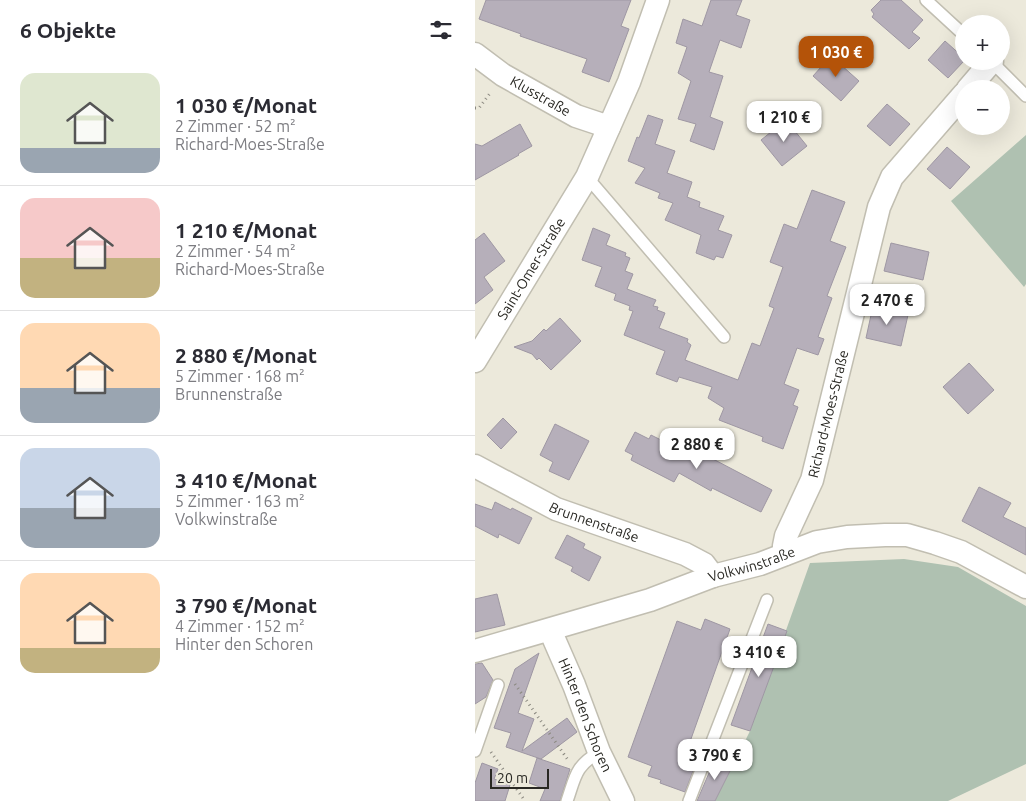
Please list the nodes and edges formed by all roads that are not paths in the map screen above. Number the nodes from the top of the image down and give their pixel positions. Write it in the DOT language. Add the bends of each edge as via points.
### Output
graph roads {
  1 [pos="658,0"];
  2 [pos="926,0"];
  3 [pos="955,27"];
  4 [pos="475,54"];
  5 [pos="984,70"];
  6 [pos="1000,70"];
  7 [pos="975,80"];
  8 [pos="1026,96"];
  9 [pos="955,104"];
  10 [pos="609,127"];
  11 [pos="587,177"];
  12 [pos="724,337"];
  13 [pos="475,361"];
  14 [pos="475,466"];
  15 [pos="785,554"];
  16 [pos="713,576"];
  17 [pos="1026,587"];
  18 [pos="767,600"];
  19 [pos="550,630"];
  20 [pos="475,651"];
  21 [pos="498,685"];
  22 [pos="475,751"];
  23 [pos="599,752"];
  24 [pos="567,801"];
  25 [pos="623,801"];
  26 [pos="689,801"];
  1 -- 10 [label="street, Saint-Omer-Straße"];
  2 -- 3 [label="lane"];
  4 -- 10 [label="street, Klusstraße" via="503,75 576,116"];
  5 -- 7 [label="street"];
  6 -- 8 [label="lane"];
  9 -- 15 [label="street, Richard-Moes-Straße" via="892,177 879,208 812,480 788,531"];
  10 -- 11 [label="street, Saint-Omer-Straße"];
  11 -- 12 [label="lane"];
  11 -- 13 [label="street, Saint-Omer-Straße"];
  14 -- 16 [label="street, Brunnenstraße" via="556,509 685,554 704,564"];
  15 -- 16 [label="street, Volkwinstraße"];
  15 -- 17 [label="street, Volkwinstraße" via="817,542 847,537 907,535 961,552"];
  16 -- 19 [label="street, Volkwinstraße" via="650,600"];
  18 -- 26 [label="lane"];
  19 -- 20 [label="street, Volkwinstraße"];
  19 -- 23 [label="street, Hinter den Schoren"];
  21 -- 22 [label="lane"];
  23 -- 24 [label="lane" via="584,762 577,772"];
  23 -- 25 [label="street, Hinter den Schoren"];
}
